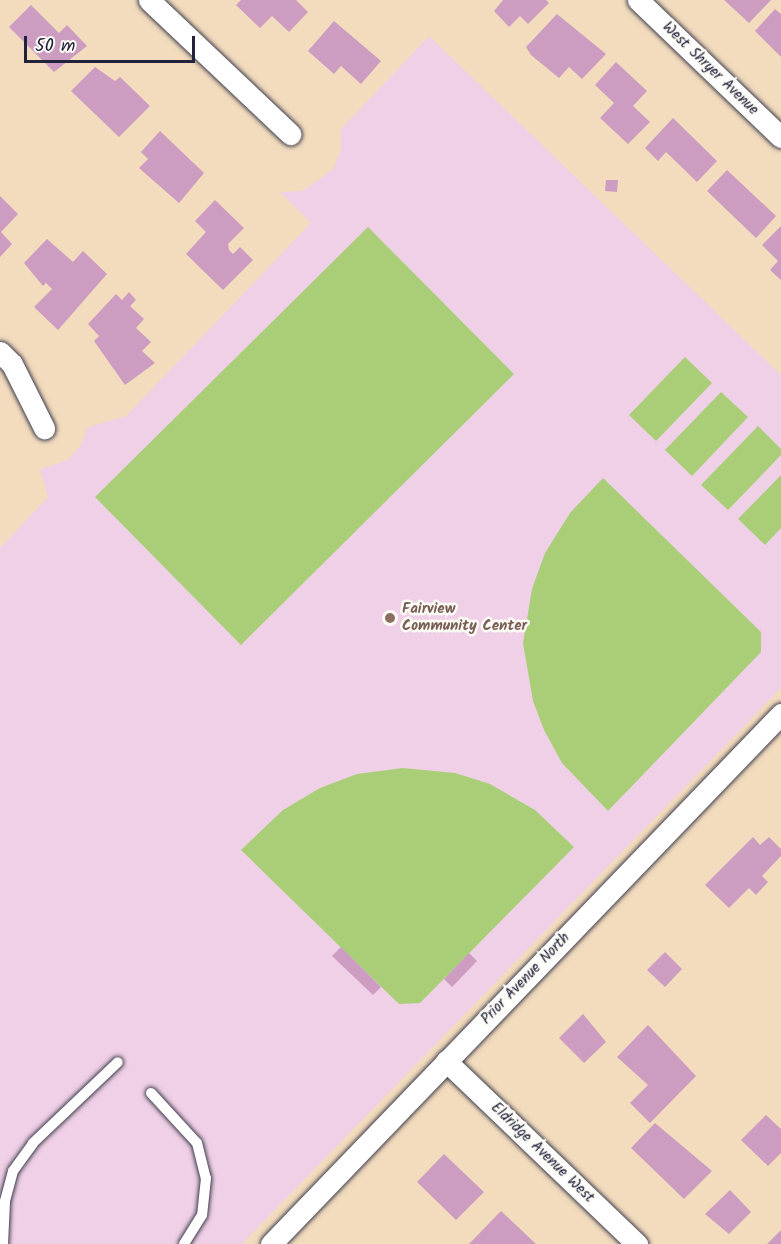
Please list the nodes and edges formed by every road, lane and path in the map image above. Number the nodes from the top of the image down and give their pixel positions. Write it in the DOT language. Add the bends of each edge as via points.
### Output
graph roads {
  1 [pos="149,0"];
  2 [pos="638,0"];
  3 [pos="290,134"];
  4 [pos="781,137"];
  5 [pos="0,352"];
  6 [pos="44,428"];
  7 [pos="781,714"];
  8 [pos="446,1061"];
  9 [pos="118,1062"];
  10 [pos="151,1093"];
  11 [pos="3,1244"];
  12 [pos="184,1244"];
  13 [pos="271,1244"];
  14 [pos="637,1244"];
  1 -- 3 [label="street"];
  2 -- 4 [label="street, West Shryer Avenue"];
  5 -- 6 [label="street" via="12,364"];
  7 -- 8 [label="street, Prior Avenue North"];
  8 -- 13 [label="street, Prior Avenue North"];
  8 -- 14 [label="street, Eldridge Avenue West"];
  9 -- 11 [label="lane" via="33,1143 13,1171 5,1201"];
  10 -- 12 [label="lane" via="197,1143 206,1179 202,1215"];
}
